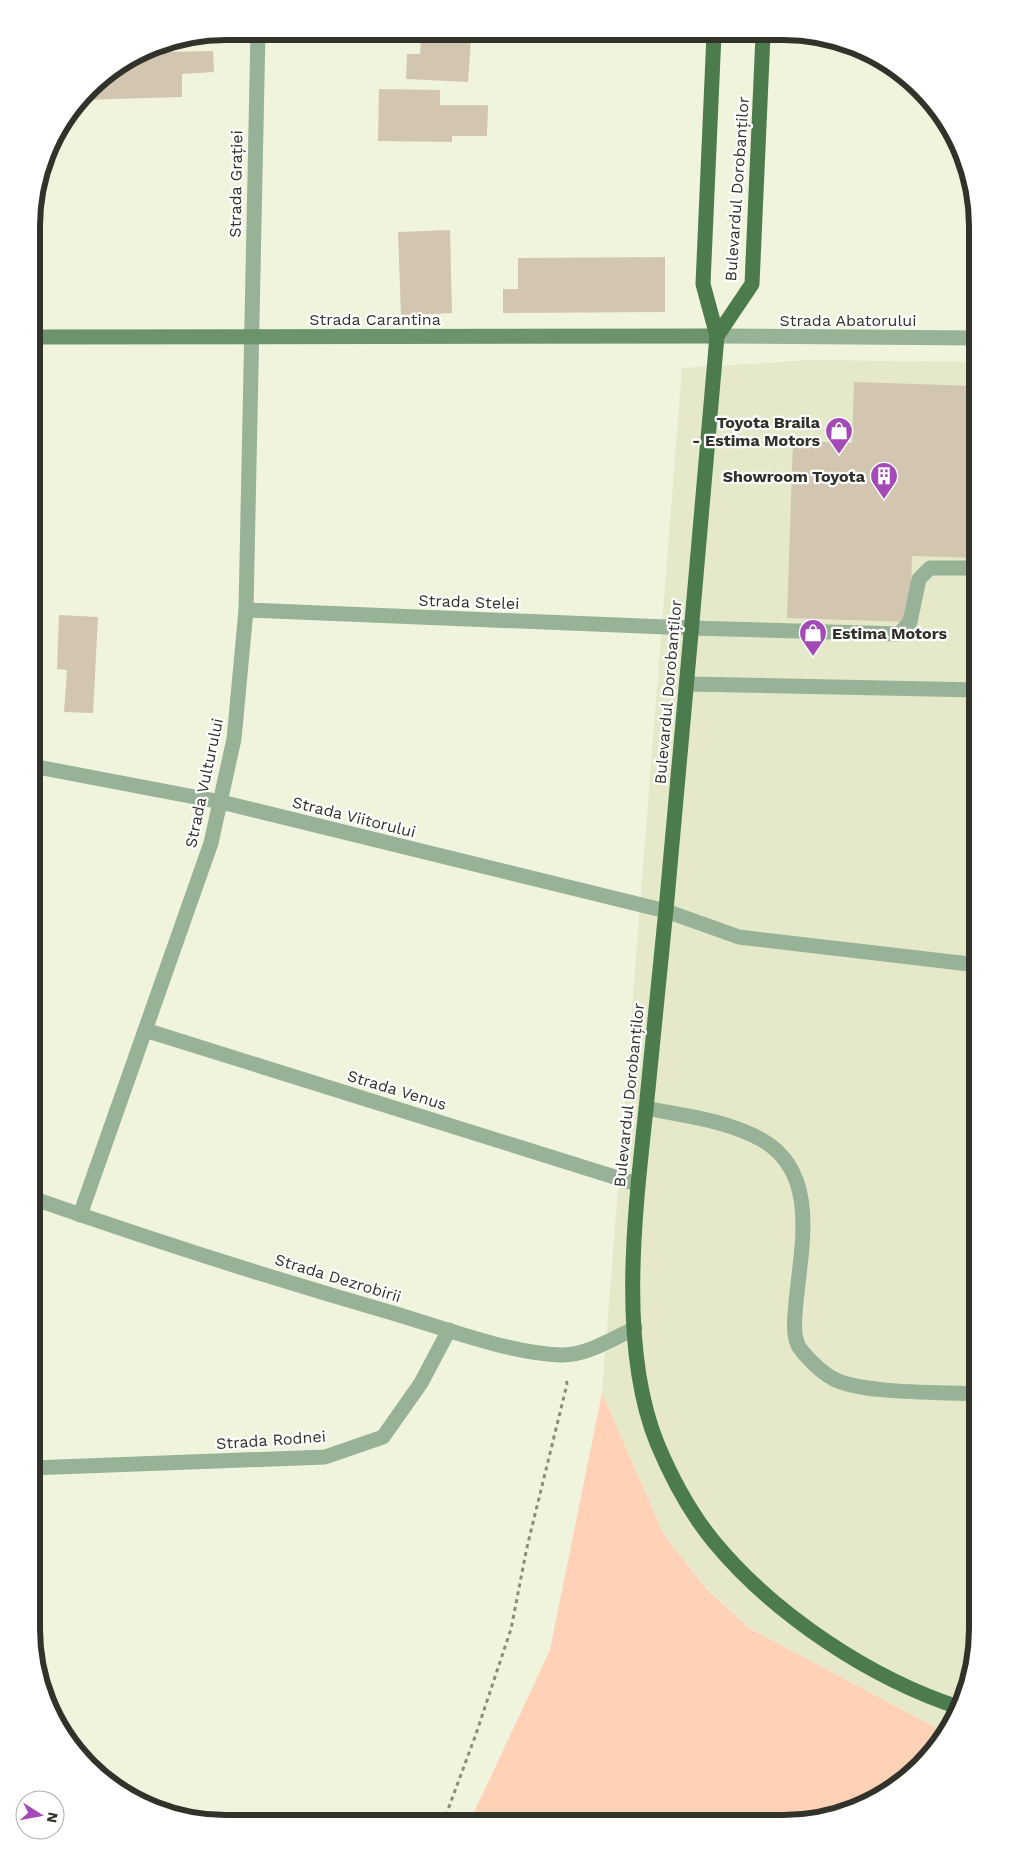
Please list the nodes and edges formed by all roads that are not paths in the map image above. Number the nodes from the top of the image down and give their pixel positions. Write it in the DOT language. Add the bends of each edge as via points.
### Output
graph roads {
  1 [pos="258,40"];
  2 [pos="714,40"];
  3 [pos="763,40"];
  4 [pos="717,336"];
  5 [pos="40,337"];
  6 [pos="251,337"];
  7 [pos="969,338"];
  8 [pos="969,568"];
  9 [pos="246,610"];
  10 [pos="691,628"];
  11 [pos="687,684"];
  12 [pos="969,690"];
  13 [pos="40,768"];
  14 [pos="221,802"];
  15 [pos="666,911"];
  16 [pos="969,964"];
  17 [pos="145,1030"];
  18 [pos="646,1108"];
  19 [pos="637,1184"];
  20 [pos="40,1201"];
  21 [pos="80,1215"];
  22 [pos="635,1328"];
  23 [pos="449,1330"];
  24 [pos="969,1394"];
  25 [pos="40,1468"];
  26 [pos="953,1705"];
  1 -- 6 [label="street, Strada Grației"];
  2 -- 4 [label="main road, Bulevardul Dorobanților" via="703,284"];
  3 -- 4 [label="main road, Bulevardul Dorobanților" via="752,284"];
  4 -- 6 [label="main road, Strada Carantina"];
  4 -- 7 [label="street, Strada Abatorului"];
  4 -- 10 [label="main road, Bulevardul Dorobanților"];
  5 -- 6 [label="main road, Strada Carantina"];
  6 -- 9 [label="street, Strada Vulturului"];
  8 -- 10 [label="street, Strada Stelei" via="930,568 919,579 910,622 899,634"];
  9 -- 10 [label="street, Strada Stelei"];
  9 -- 14 [label="street, Strada Vulturului" via="234,739"];
  10 -- 11 [label="main road, Bulevardul Dorobanților"];
  11 -- 12 [label="street"];
  11 -- 15 [label="main road, Bulevardul Dorobanților"];
  13 -- 14 [label="street, Strada Viitorului"];
  14 -- 15 [label="street, Strada Viitorului"];
  14 -- 17 [label="street, Strada Vulturului" via="211,843"];
  15 -- 16 [label="street, Strada Viitorului" via="739,937"];
  15 -- 18 [label="main road, Bulevardul Dorobanților"];
  17 -- 19 [label="street, Strada Venus"];
  17 -- 21 [label="street, Strada Vulturului"];
  18 -- 19 [label="main road, Bulevardul Dorobanților"];
  18 -- 24 [label="street" via="738,1128 782,1156 796,1178 804,1212 794,1325 799,1346 832,1378 867,1388"];
  19 -- 22 [label="main road, Bulevardul Dorobanților" via="632,1253"];
  20 -- 21 [label="street, Strada Dezrobirii"];
  21 -- 23 [label="street, Strada Dezrobirii"];
  22 -- 23 [label="street, Strada Dezrobirii" via="591,1349 563,1356"];
  22 -- 26 [label="main road, Bulevardul Dorobanților" via="641,1387 656,1440 681,1496 714,1542 750,1580 822,1638 889,1678"];
  23 -- 25 [label="street, Strada Rodnei" via="421,1383 383,1438 325,1457"];
}
